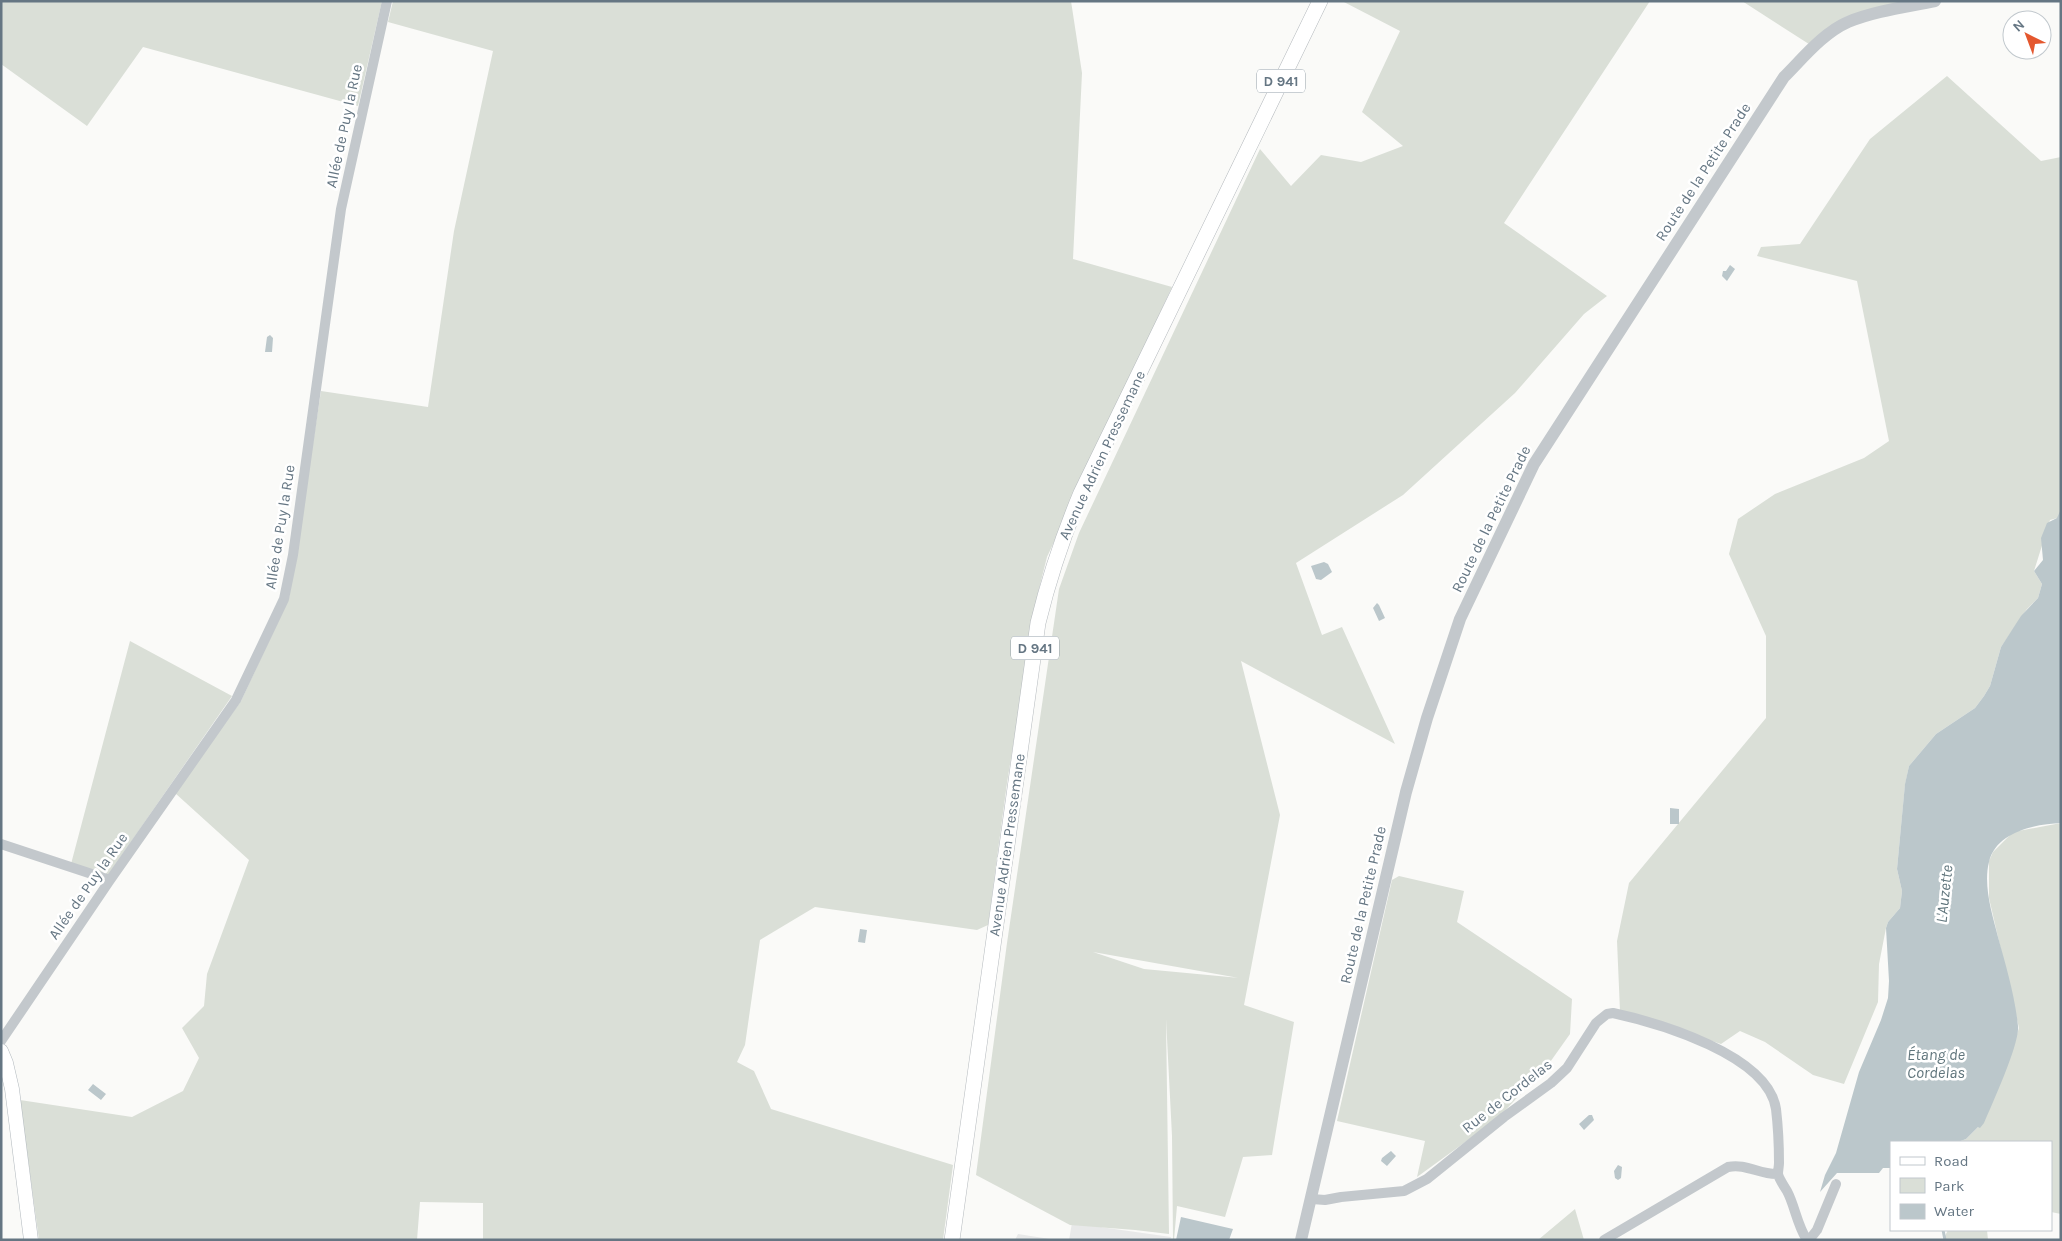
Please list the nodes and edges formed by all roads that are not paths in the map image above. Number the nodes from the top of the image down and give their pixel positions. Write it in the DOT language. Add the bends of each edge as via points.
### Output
graph roads {
  1 [pos="387,1"];
  2 [pos="1320,1"];
  3 [pos="1934,1"];
  4 [pos="1,844"];
  5 [pos="110,880"];
  6 [pos="1,1041"];
  7 [pos="1,1051"];
  8 [pos="1778,1174"];
  9 [pos="1836,1184"];
  10 [pos="1312,1198"];
  11 [pos="31,1240"];
  12 [pos="952,1240"];
  13 [pos="1301,1240"];
  14 [pos="1604,1240"];
  15 [pos="1808,1240"];
  1 -- 5 [label="street, Allée de Puy la Rue" via="341,209 293,555 284,599 236,700"];
  2 -- 12 [label="main road, Avenue Adrien Pressemane / D 941" via="1081,493 1049,576 1038,623"];
  3 -- 10 [label="street, Route de la Petite Prade" via="1871,14 1847,23 1815,46 1784,77 1534,464 1460,619 1427,718 1406,792"];
  4 -- 5 [label="street"];
  5 -- 6 [label="street, Allée de Puy la Rue"];
  7 -- 11 [label="main road" via="12,1090"];
  8 -- 10 [label="street, Rue de Cordelas" via="1776,1108 1770,1091 1755,1073 1727,1053 1695,1038 1613,1013 1596,1023 1567,1068 1551,1084 1427,1179 1404,1191 1325,1200"];
  8 -- 14 [label="street" via="1743,1166 1728,1167"];
  8 -- 15 [label="street, Rue de Cordelas"];
  9 -- 15 [label="street, Rue de Cordelas" via="1817,1230"];
  10 -- 13 [label="street, Route de la Petite Prade"];
}
